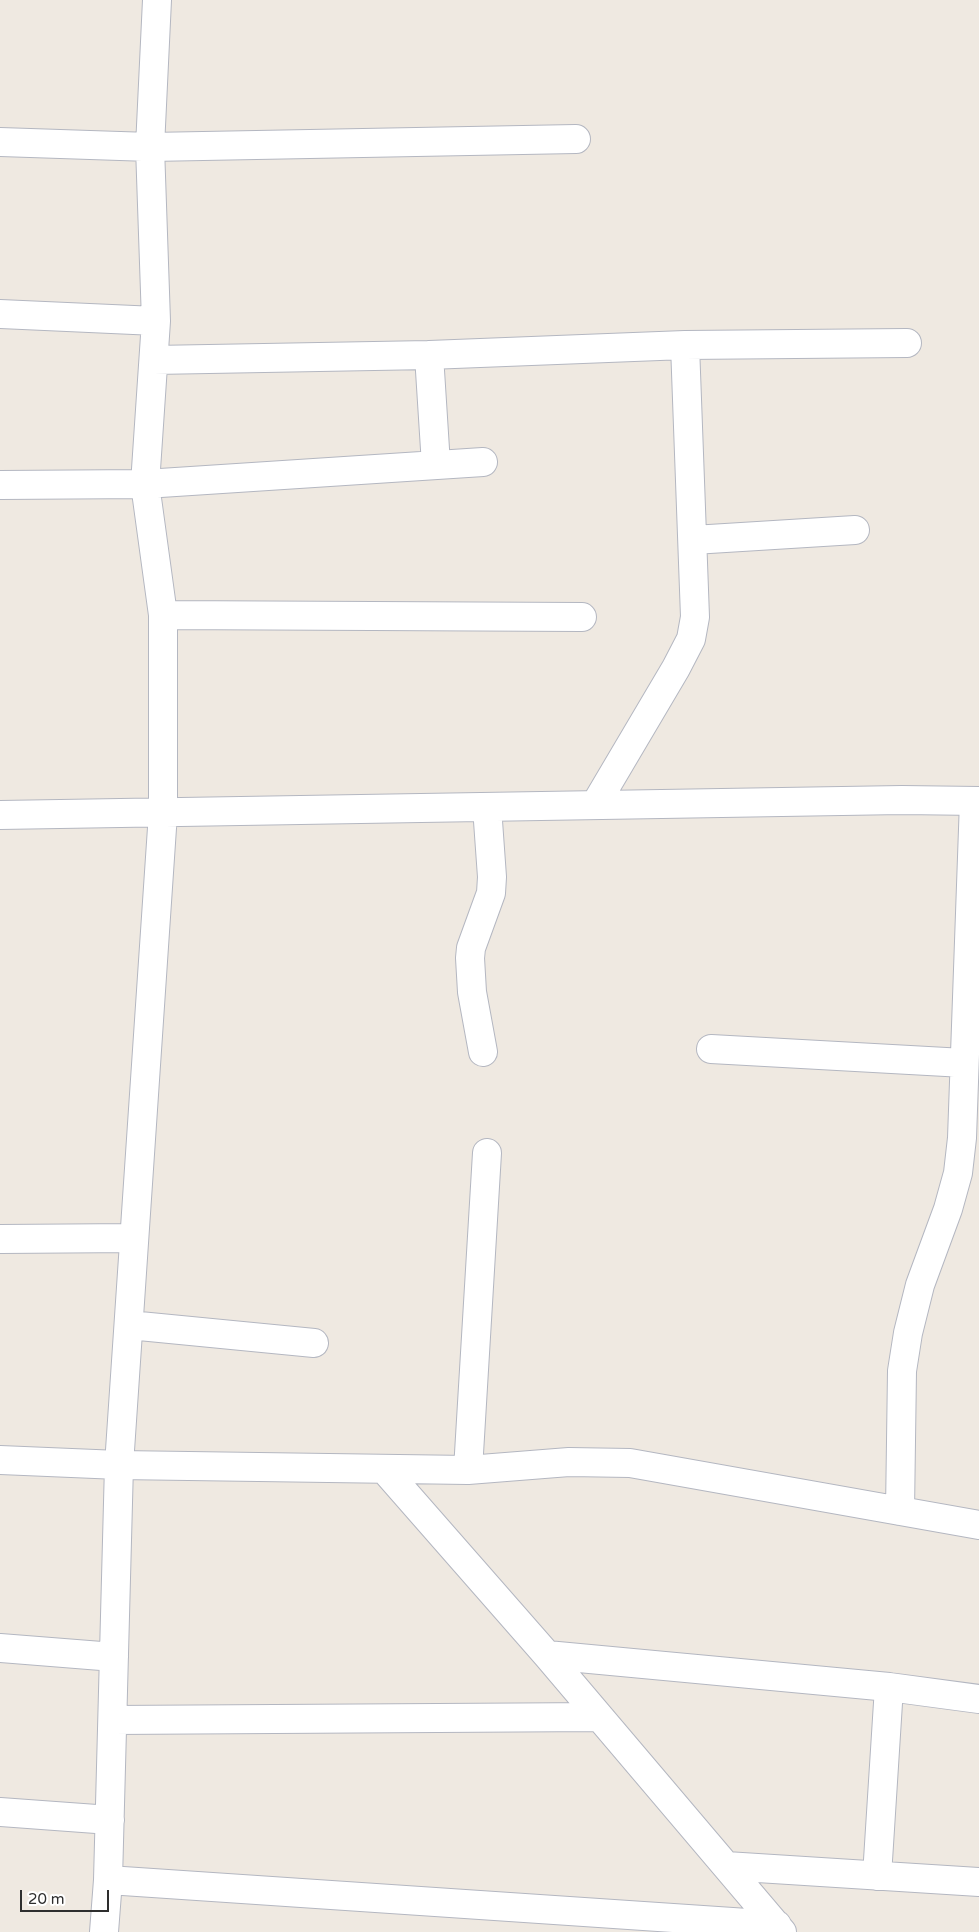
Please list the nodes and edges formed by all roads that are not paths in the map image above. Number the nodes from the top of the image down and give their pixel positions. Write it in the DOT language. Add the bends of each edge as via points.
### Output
graph roads {
  1 [pos="157,0"];
  2 [pos="576,139"];
  3 [pos="0,142"];
  4 [pos="150,146"];
  5 [pos="0,314"];
  6 [pos="156,321"];
  7 [pos="907,343"];
  8 [pos="685,345"];
  9 [pos="429,355"];
  10 [pos="154,360"];
  11 [pos="483,462"];
  12 [pos="436,465"];
  13 [pos="145,484"];
  14 [pos="0,485"];
  15 [pos="856,530"];
  16 [pos="693,540"];
  17 [pos="163,615"];
  18 [pos="582,617"];
  19 [pos="977,801"];
  20 [pos="595,806"];
  21 [pos="487,807"];
  22 [pos="163,813"];
  23 [pos="0,815"];
  24 [pos="711,1048"];
  25 [pos="483,1052"];
  26 [pos="964,1063"];
  27 [pos="487,1153"];
  28 [pos="134,1238"];
  29 [pos="0,1239"];
  30 [pos="128,1325"];
  31 [pos="314,1343"];
  32 [pos="0,1460"];
  33 [pos="119,1465"];
  34 [pos="384,1469"];
  35 [pos="468,1470"];
  36 [pos="900,1511"];
  37 [pos="979,1525"];
  38 [pos="0,1648"];
  39 [pos="547,1655"];
  40 [pos="114,1657"];
  41 [pos="889,1687"];
  42 [pos="979,1699"];
  43 [pos="599,1717"];
  44 [pos="112,1720"];
  45 [pos="0,1812"];
  46 [pos="110,1820"];
  47 [pos="726,1866"];
  48 [pos="877,1876"];
  49 [pos="108,1880"];
  50 [pos="979,1882"];
  51 [pos="779,1929"];
  52 [pos="104,1932"];
  1 -- 4 [label="street"];
  2 -- 4 [label="street"];
  3 -- 4 [label="street"];
  4 -- 6 [label="street"];
  5 -- 6 [label="street"];
  6 -- 10 [label="street"];
  7 -- 8 [label="street"];
  8 -- 9 [label="street"];
  8 -- 16 [label="street"];
  9 -- 10 [label="street"];
  9 -- 12 [label="street"];
  10 -- 13 [label="street"];
  11 -- 12 [label="street"];
  12 -- 13 [label="street"];
  13 -- 14 [label="street"];
  13 -- 17 [label="street"];
  15 -- 16 [label="street"];
  16 -- 20 [label="street" via="695,617 691,639"];
  17 -- 18 [label="street"];
  17 -- 22 [label="street"];
  19 -- 20 [label="street"];
  19 -- 26 [label="street"];
  20 -- 21 [label="street"];
  21 -- 22 [label="street"];
  21 -- 25 [label="street" via="491,893 470,958 472,992"];
  22 -- 23 [label="street"];
  22 -- 28 [label="street"];
  24 -- 26 [label="street"];
  26 -- 36 [label="street" via="958,1173 920,1285 906,1342 902,1371"];
  27 -- 35 [label="street"];
  28 -- 29 [label="street"];
  28 -- 30 [label="street"];
  30 -- 31 [label="street"];
  30 -- 33 [label="street"];
  32 -- 33 [label="street"];
  33 -- 34 [label="street"];
  33 -- 40 [label="street"];
  34 -- 35 [label="street"];
  34 -- 39 [label="street"];
  35 -- 36 [label="street" via="569,1462 630,1462"];
  36 -- 37 [label="street"];
  38 -- 40 [label="street"];
  39 -- 41 [label="street"];
  39 -- 43 [label="street"];
  40 -- 44 [label="street"];
  41 -- 42 [label="street"];
  41 -- 48 [label="street"];
  43 -- 44 [label="street"];
  43 -- 47 [label="street"];
  44 -- 46 [label="street"];
  45 -- 46 [label="street"];
  46 -- 49 [label="street"];
  47 -- 48 [label="street"];
  47 -- 51 [label="street"];
  48 -- 50 [label="street"];
  49 -- 51 [label="street"];
  49 -- 52 [label="street"];
}
